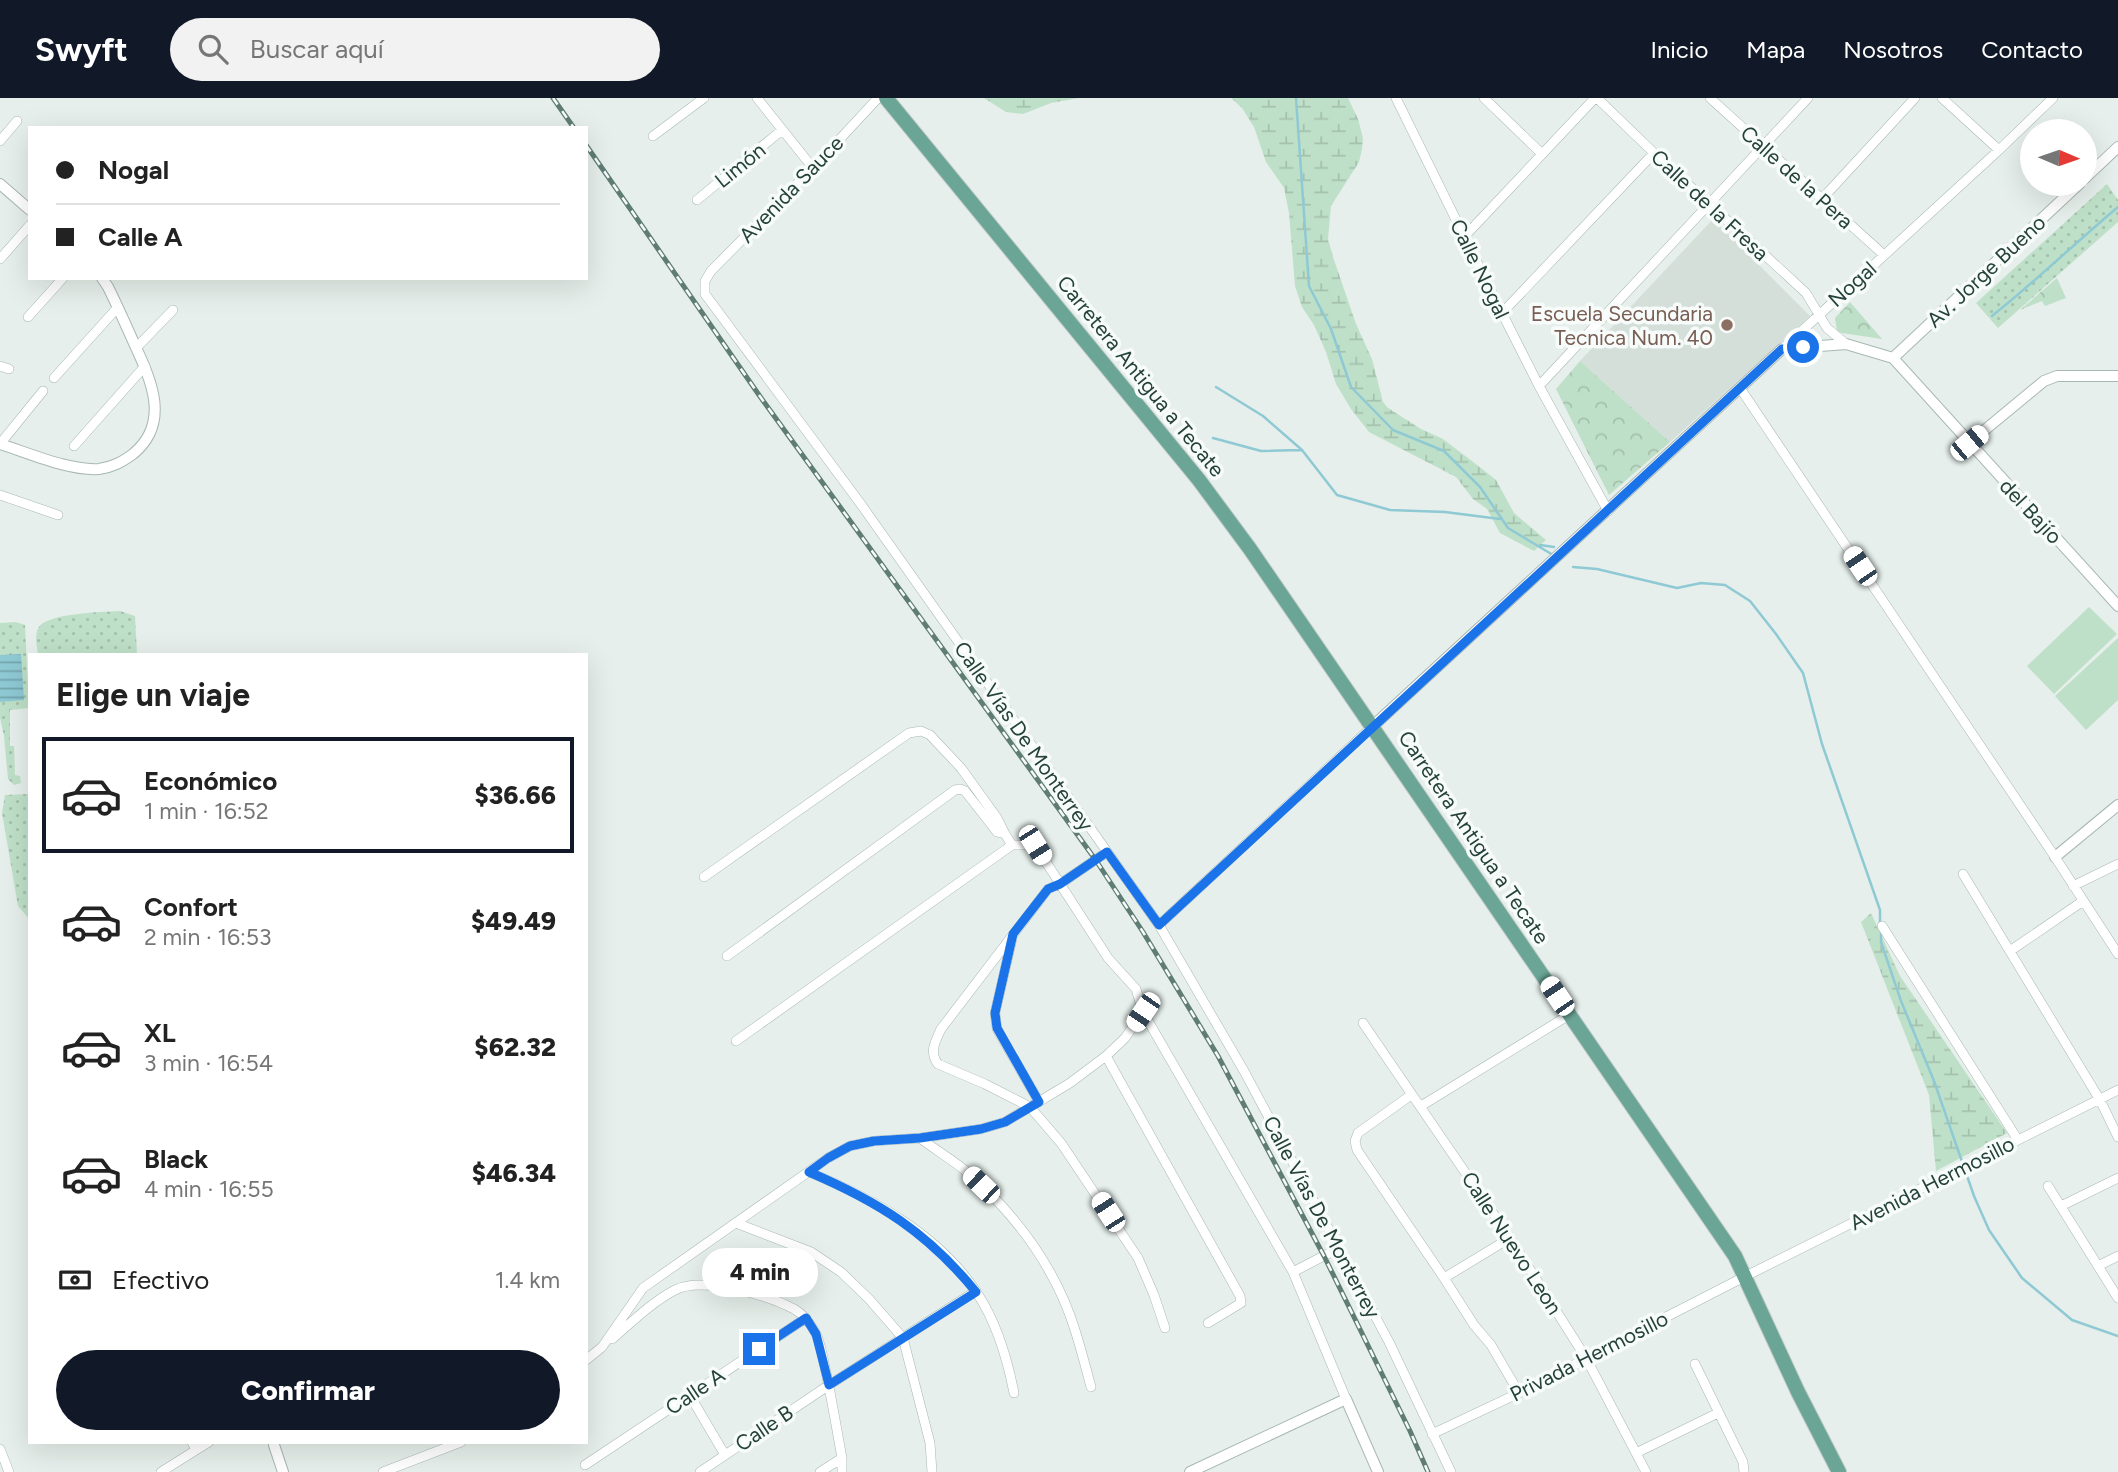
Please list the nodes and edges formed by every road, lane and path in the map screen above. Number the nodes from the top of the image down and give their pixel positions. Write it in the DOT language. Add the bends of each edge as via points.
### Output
graph roads {
  1 [pos="704,98"];
  2 [pos="757,98"];
  3 [pos="878,98"];
  4 [pos="1396,98"];
  5 [pos="1484,98"];
  6 [pos="1596,98"];
  7 [pos="1710,98"];
  8 [pos="1808,98"];
  9 [pos="1915,98"];
  10 [pos="1942,98"];
  11 [pos="2052,98"];
  12 [pos="894,101"];
  13 [pos="18,121"];
  14 [pos="782,130"];
  15 [pos="653,136"];
  16 [pos="0,141"];
  17 [pos="1763,145"];
  18 [pos="2118,147"];
  19 [pos="1999,150"];
  20 [pos="1654,153"];
  21 [pos="1542,154"];
  22 [pos="2097,167"];
  23 [pos="813,168"];
  24 [pos="0,184"];
  25 [pos="2066,196"];
  26 [pos="697,200"];
  27 [pos="1821,200"];
  28 [pos="27,203"];
  29 [pos="1710,205"];
  30 [pos="28,227"];
  31 [pos="1464,237"];
  32 [pos="1884,255"];
  33 [pos="0,259"];
  34 [pos="61,280"];
  35 [pos="108,281"];
  36 [pos="705,281"];
  37 [pos="118,307"];
  38 [pos="173,310"];
  39 [pos="1502,313"];
  40 [pos="1818,315"];
  41 [pos="28,317"];
  42 [pos="1846,344"];
  43 [pos="136,348"];
  44 [pos="1782,349"];
  45 [pos="1893,358"];
  46 [pos="145,366"];
  47 [pos="2118,376"];
  48 [pos="54,378"];
  49 [pos="1539,386"];
  50 [pos="1740,388"];
  51 [pos="43,391"];
  52 [pos="1969,443"];
  53 [pos="0,444"];
  54 [pos="74,446"];
  55 [pos="0,495"];
  56 [pos="1608,510"];
  57 [pos="58,515"];
  58 [pos="2118,606"];
  59 [pos="1373,726"];
  60 [pos="2118,805"];
  61 [pos="1005,834"];
  62 [pos="1012,845"];
  63 [pos="1107,852"];
  64 [pos="2055,857"];
  65 [pos="2118,864"];
  66 [pos="1963,874"];
  67 [pos="704,877"];
  68 [pos="1060,884"];
  69 [pos="2073,886"];
  70 [pos="2083,901"];
  71 [pos="1159,925"];
  72 [pos="1882,926"];
  73 [pos="1013,934"];
  74 [pos="2010,951"];
  75 [pos="2118,954"];
  76 [pos="727,956"];
  77 [pos="1143,1012"];
  78 [pos="1569,1015"];
  79 [pos="1363,1023"];
  80 [pos="736,1041"];
  81 [pos="1106,1056"];
  82 [pos="2118,1090"];
  83 [pos="1411,1095"];
  84 [pos="2100,1100"];
  85 [pos="1039,1102"];
  86 [pos="1421,1106"];
  87 [pos="1030,1107"];
  88 [pos="2118,1137"];
  89 [pos="920,1138"];
  90 [pos="2018,1140"];
  91 [pos="809,1172"];
  92 [pos="2118,1178"];
  93 [pos="2048,1186"];
  94 [pos="2061,1206"];
  95 [pos="736,1223"];
  96 [pos="1510,1238"];
  97 [pos="1339,1248"];
  98 [pos="2118,1256"];
  99 [pos="2098,1266"];
  100 [pos="1293,1272"];
  101 [pos="1746,1276"];
  102 [pos="1444,1278"];
  103 [pos="976,1292"];
  104 [pos="2118,1298"];
  105 [pos="806,1318"];
  106 [pos="1208,1323"];
  107 [pos="1165,1328"];
  108 [pos="903,1338"];
  109 [pos="602,1347"];
  110 [pos="588,1358"];
  111 [pos="1586,1358"];
  112 [pos="1695,1364"];
  113 [pos="829,1385"];
  114 [pos="1091,1387"];
  115 [pos="1013,1393"];
  116 [pos="1519,1393"];
  117 [pos="689,1394"];
  118 [pos="1346,1399"];
  119 [pos="1718,1413"];
  120 [pos="1432,1434"];
  121 [pos="456,1444"];
  122 [pos="274,1445"];
  123 [pos="194,1446"];
  124 [pos="0,1449"];
  125 [pos="1636,1453"];
  126 [pos="725,1455"];
  127 [pos="842,1458"];
  128 [pos="585,1465"];
  129 [pos="9,1472"];
  130 [pos="160,1472"];
  131 [pos="283,1472"];
  132 [pos="383,1472"];
  133 [pos="700,1472"];
  134 [pos="820,1472"];
  135 [pos="842,1472"];
  136 [pos="932,1472"];
  137 [pos="1190,1472"];
  138 [pos="1378,1472"];
  139 [pos="1451,1472"];
  140 [pos="1646,1472"];
  141 [pos="1744,1472"];
  142 [pos="1839,1472"];
  1 -- 15 [label="street"];
  2 -- 14 [label="street"];
  3 -- 23 [label="street, Avenida Sauce"];
  4 -- 31 [label="street, Calle Nogal"];
  5 -- 21 [label="street"];
  6 -- 20 [label="street, Calle de la Fresa"];
  6 -- 21 [label="street"];
  7 -- 17 [label="street, Calle de la Pera"];
  8 -- 17 [label="street"];
  9 -- 27 [label="street"];
  10 -- 19 [label="street"];
  11 -- 19 [label="street, Nogal"];
  12 -- 59 [label="main road, Carretera Antigua a Tecate" via="1208,491"];
  13 -- 16 [label="street"];
  14 -- 23 [label="street"];
  14 -- 26 [label="street, Limón"];
  17 -- 27 [label="street, Calle de la Pera"];
  17 -- 29 [label="street"];
  18 -- 22 [label="street"];
  19 -- 32 [label="street, Nogal"];
  20 -- 29 [label="street, Calle de la Fresa"];
  20 -- 39 [label="street"];
  21 -- 31 [label="street"];
  23 -- 36 [label="street, Avenida Sauce"];
  24 -- 28 [label="street"];
  25 -- 45 [label="street, Av. Jorge Bueno"];
  27 -- 32 [label="street, Calle de la Pera"];
  29 -- 40 [label="street, Calle de la Fresa" via="1806,293"];
  29 -- 49 [label="street"];
  30 -- 33 [label="street"];
  31 -- 39 [label="street, Calle Nogal"];
  32 -- 40 [label="street, Nogal"];
  34 -- 41 [label="street"];
  35 -- 37 [label="street"];
  36 -- 63 [label="street, Calle Vías De Monterrey" via="705,294 860,503"];
  37 -- 43 [label="street"];
  37 -- 48 [label="street"];
  38 -- 43 [label="street"];
  39 -- 49 [label="street, Calle Nogal"];
  40 -- 42 [label="street, del Bajío"];
  40 -- 44 [label="street, Nogal"];
  42 -- 44 [label="street"];
  42 -- 45 [label="street, del Bajío"];
  43 -- 46 [label="street"];
  44 -- 50 [label="street, Nogal"];
  45 -- 52 [label="street, del Bajío"];
  46 -- 53 [label="street" via="155,398 150,432 119,465 76,467"];
  46 -- 54 [label="street"];
  47 -- 52 [label="street" via="2057,376 2044,381"];
  49 -- 56 [label="street, Calle Nogal"];
  50 -- 56 [label="street, Nogal"];
  50 -- 64 [label="street"];
  51 -- 53 [label="street"];
  52 -- 58 [label="street, del Bajío"];
  55 -- 57 [label="street"];
  56 -- 59 [label="street, Nogal"];
  59 -- 71 [label="street"];
  59 -- 78 [label="main road, Carretera Antigua a Tecate"];
  60 -- 64 [label="street"];
  61 -- 62 [label="street"];
  61 -- 67 [label="street" via="961,768 921,731 909,733"];
  61 -- 76 [label="street" via="997,831 965,791 955,790"];
  62 -- 68 [label="street" via="1035,845"];
  62 -- 80 [label="street"];
  63 -- 68 [label="street"];
  63 -- 71 [label="street, Calle Vías De Monterrey"];
  64 -- 69 [label="street"];
  65 -- 69 [label="street"];
  66 -- 74 [label="street"];
  68 -- 73 [label="street" via="1048,889"];
  68 -- 77 [label="street" via="1108,958 1136,989"];
  69 -- 70 [label="street"];
  70 -- 74 [label="street"];
  70 -- 75 [label="street"];
  71 -- 97 [label="street, Calle Vías De Monterrey" via="1244,1070"];
  72 -- 90 [label="street"];
  73 -- 85 [label="street" via="995,1013 997,1028"];
  73 -- 87 [label="street" via="941,1030 933,1057 938,1064"];
  74 -- 84 [label="street"];
  77 -- 81 [label="street"];
  77 -- 100 [label="street"];
  78 -- 86 [label="street"];
  78 -- 101 [label="main road, Carretera Antigua a Tecate"];
  79 -- 83 [label="street, Calle Nuevo Leon"];
  81 -- 85 [label="street"];
  81 -- 106 [label="street" via="1240,1296 1241,1303"];
  82 -- 84 [label="street, Avenida Hermosillo"];
  83 -- 86 [label="street, Calle Nuevo Leon"];
  83 -- 102 [label="street" via="1357,1133 1355,1141"];
  84 -- 88 [label="street"];
  84 -- 90 [label="street, Avenida Hermosillo"];
  85 -- 87 [label="street"];
  86 -- 96 [label="street, Calle Nuevo Leon"];
  87 -- 89 [label="street" via="981,1129"];
  87 -- 107 [label="street" via="1061,1143 1139,1258"];
  89 -- 91 [label="street" via="850,1146"];
  89 -- 114 [label="street" via="992,1195 1040,1253 1075,1329"];
  90 -- 101 [label="street, Avenida Hermosillo"];
  91 -- 95 [label="street"];
  91 -- 103 [label="street" via="869,1199 898,1219 938,1250"];
  92 -- 94 [label="street"];
  93 -- 94 [label="street"];
  94 -- 99 [label="street"];
  95 -- 108 [label="street" via="811,1252 841,1272"];
  95 -- 109 [label="street" via="643,1288"];
  96 -- 102 [label="street"];
  96 -- 111 [label="street, Calle Nuevo Leon"];
  97 -- 100 [label="street"];
  97 -- 120 [label="street, Calle Vías De Monterrey"];
  98 -- 99 [label="street"];
  99 -- 104 [label="street"];
  100 -- 118 [label="street"];
  101 -- 111 [label="street, Privada Hermosillo"];
  101 -- 142 [label="main road, Carretera Antigua a Tecate"];
  102 -- 116 [label="street"];
  103 -- 108 [label="street, Calle B"];
  103 -- 115 [label="street" via="1003,1347"];
  105 -- 109 [label="street" via="769,1299 733,1288 677,1288"];
  105 -- 113 [label="street" via="816,1334"];
  105 -- 117 [label="street, Calle A"];
  108 -- 113 [label="street, Calle B"];
  108 -- 136 [label="street" via="930,1443"];
  109 -- 110 [label="street"];
  111 -- 116 [label="street, Privada Hermosillo"];
  111 -- 125 [label="street, Calle Nuevo Leon"];
  112 -- 119 [label="street"];
  113 -- 126 [label="street, Calle B"];
  113 -- 127 [label="street"];
  116 -- 120 [label="street, Privada Hermosillo"];
  117 -- 126 [label="street"];
  117 -- 128 [label="street, Calle A"];
  118 -- 137 [label="street"];
  118 -- 138 [label="street"];
  119 -- 125 [label="street"];
  119 -- 141 [label="street"];
  120 -- 139 [label="street, Calle Vías De Monterrey"];
  121 -- 132 [label="street"];
  122 -- 131 [label="street"];
  123 -- 130 [label="street"];
  124 -- 129 [label="street"];
  125 -- 140 [label="street, Calle Nuevo Leon"];
  126 -- 133 [label="street, Calle B"];
  127 -- 134 [label="street"];
  127 -- 135 [label="street"];
}
